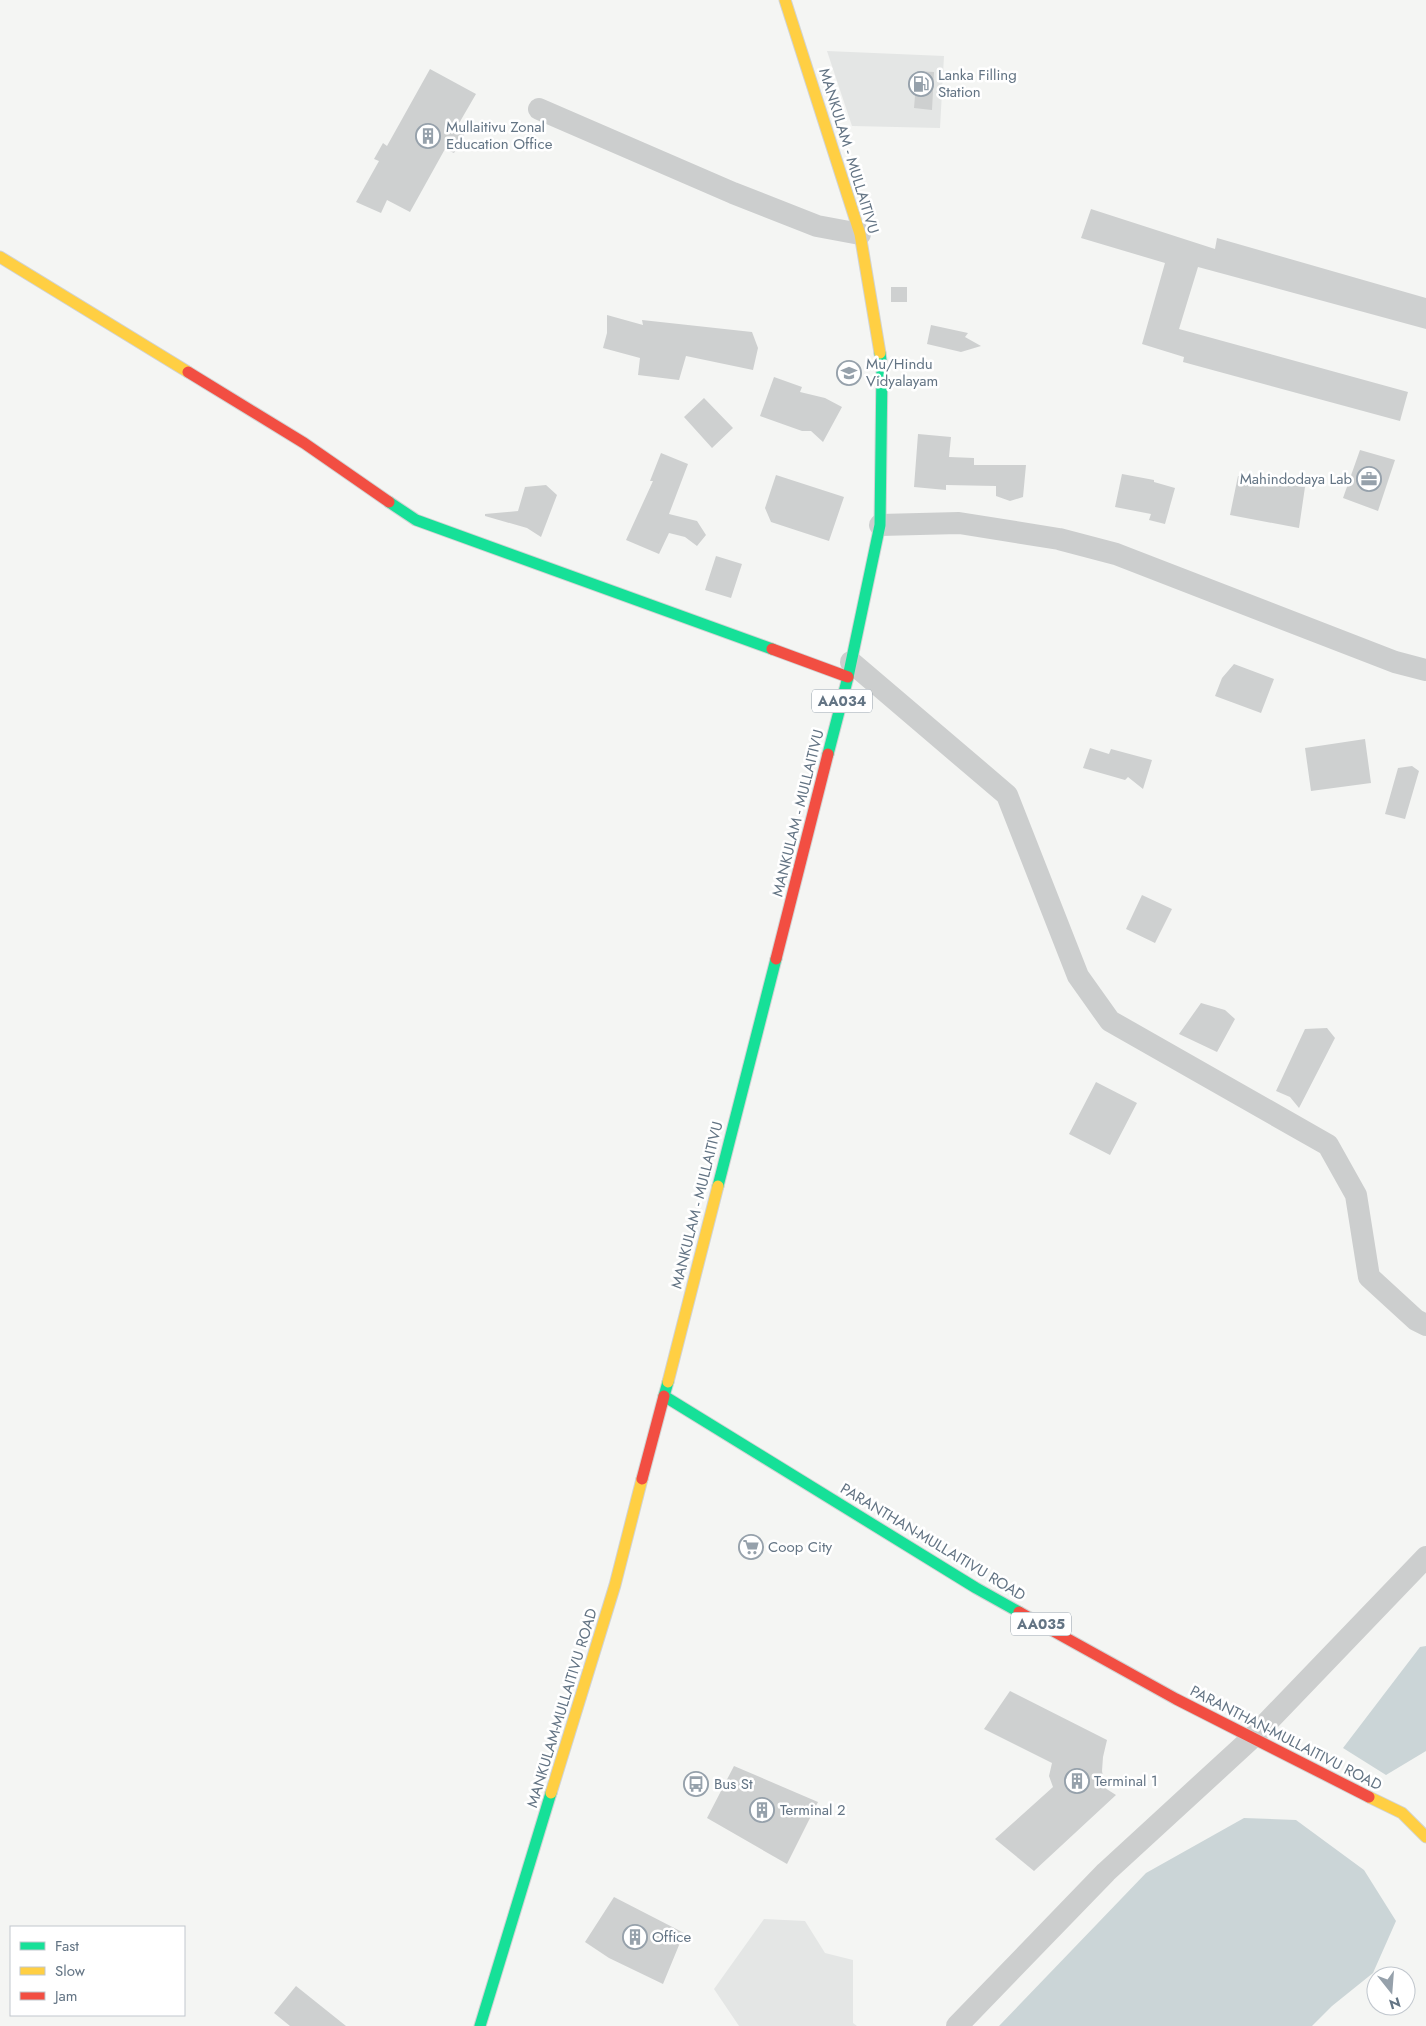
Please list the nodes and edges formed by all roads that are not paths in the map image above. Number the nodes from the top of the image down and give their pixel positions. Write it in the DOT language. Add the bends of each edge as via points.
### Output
graph roads {
  1 [pos="786,0"];
  2 [pos="539,109"];
  3 [pos="860,234"];
  4 [pos="0,257"];
  5 [pos="880,525"];
  6 [pos="849,670"];
  7 [pos="1426,670"];
  8 [pos="1426,1325"];
  9 [pos="664,1396"];
  10 [pos="1426,1557"];
  11 [pos="1253,1738"];
  12 [pos="1426,1837"];
  13 [pos="480,2026"];
  14 [pos="957,2026"];
  1 -- 3 [label="main road, MANKULAM - MULLAITIVU / AA034"];
  2 -- 3 [label="street" via="775,210 817,226"];
  3 -- 5 [label="main road, MANKULAM - MULLAITIVU / AA034" via="882,368"];
  4 -- 6 [label="main road" via="304,443 416,520"];
  5 -- 6 [label="main road, MANKULAM - MULLAITIVU / AA034"];
  5 -- 7 [label="street" via="959,523 1059,539 1116,554 1395,662"];
  6 -- 8 [label="street" via="1007,795 1078,976 1110,1021 1328,1146 1356,1195 1369,1277 1416,1320"];
  6 -- 9 [label="main road, MANKULAM - MULLAITIVU / AA034"];
  9 -- 11 [label="main road, PARANTHAN-MULLAITIVU ROAD / AA035" via="976,1588"];
  9 -- 13 [label="main road, MANKULAM-MULLAITIVU ROAD" via="615,1586"];
  10 -- 11 [label="street"];
  11 -- 12 [label="main road, PARANTHAN-MULLAITIVU ROAD / AA035" via="1402,1813"];
  11 -- 14 [label="street" via="1106,1872"];
}
